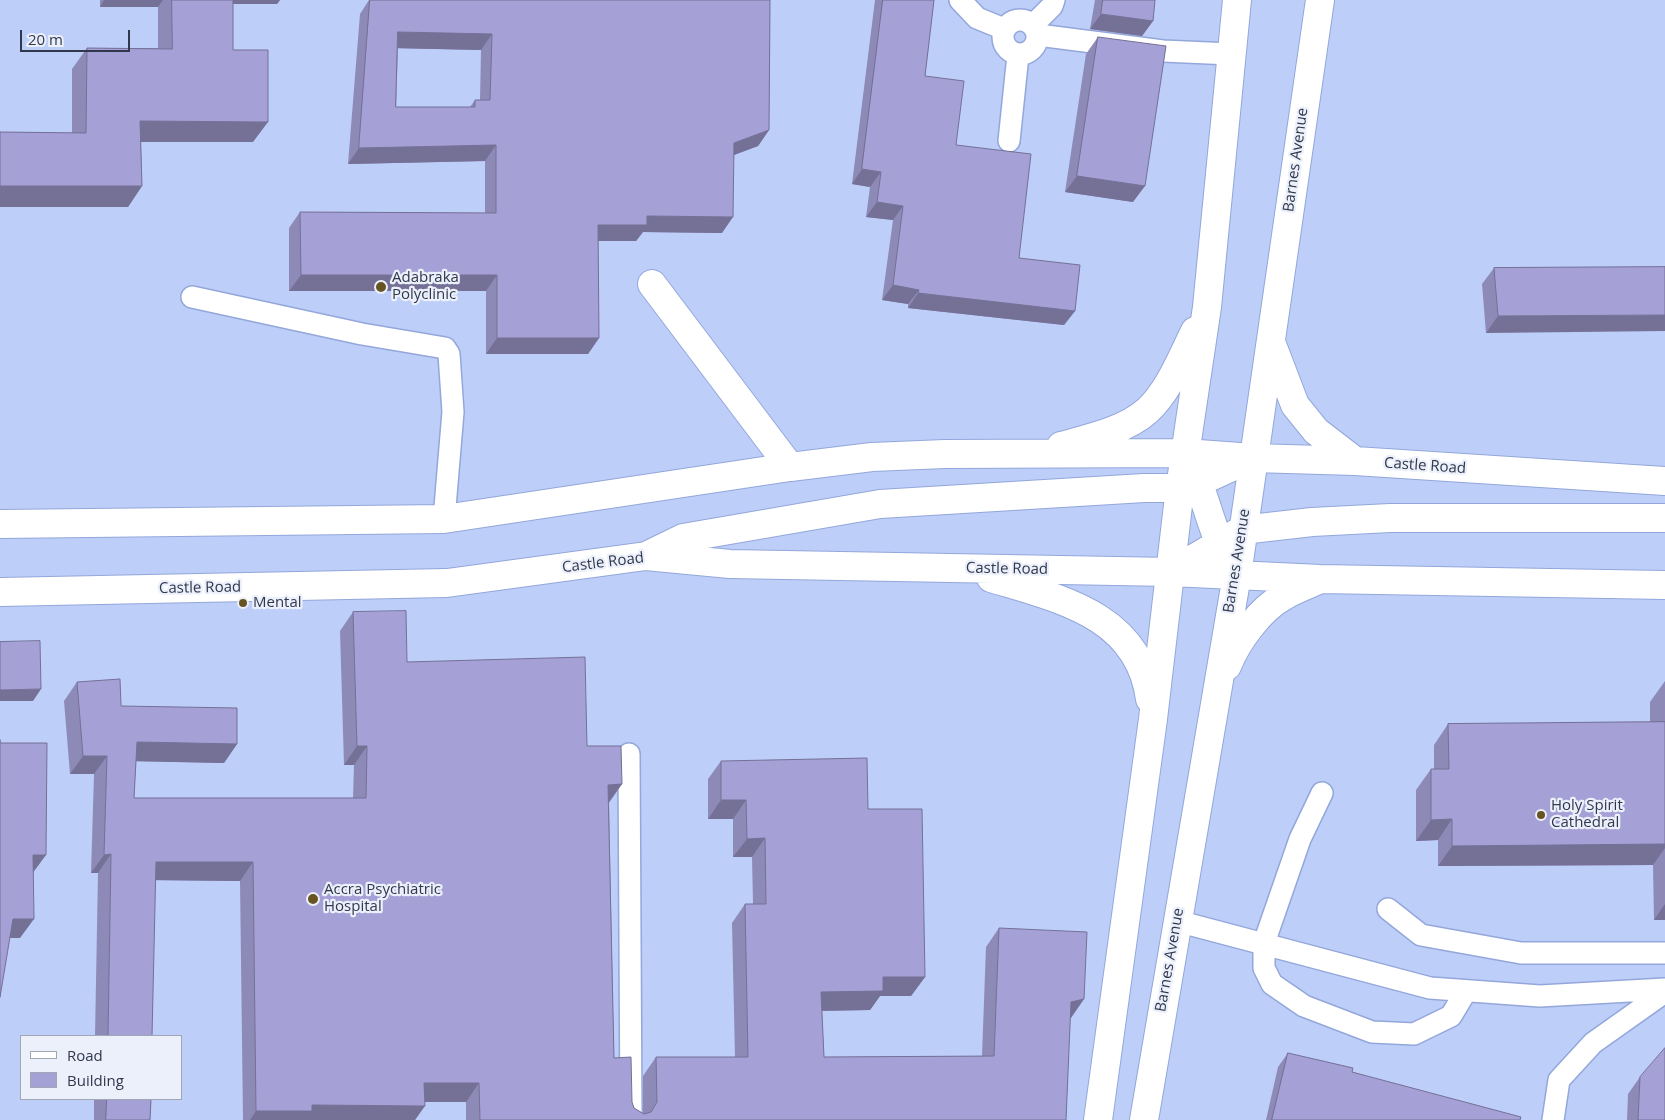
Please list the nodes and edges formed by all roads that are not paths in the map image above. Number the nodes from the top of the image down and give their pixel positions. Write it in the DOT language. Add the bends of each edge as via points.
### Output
graph roads {
  1 [pos="960,0"];
  2 [pos="1054,0"];
  3 [pos="1237,0"];
  4 [pos="1320,0"];
  5 [pos="1004,29"];
  6 [pos="1036,30"];
  7 [pos="1231,54"];
  8 [pos="1018,55"];
  9 [pos="1009,141"];
  10 [pos="652,284"];
  11 [pos="192,297"];
  12 [pos="1207,307"];
  13 [pos="1270,339"];
  14 [pos="1185,453"];
  15 [pos="1026,455"];
  16 [pos="1253,458"];
  17 [pos="1356,461"];
  18 [pos="790,467"];
  19 [pos="1665,481"];
  20 [pos="1189,485"];
  21 [pos="1665,518"];
  22 [pos="444,520"];
  23 [pos="0,524"];
  24 [pos="1242,530"];
  25 [pos="1218,543"];
  26 [pos="646,556"];
  27 [pos="959,568"];
  28 [pos="1171,572"];
  29 [pos="1237,575"];
  30 [pos="1320,579"];
  31 [pos="1665,585"];
  32 [pos="0,592"];
  33 [pos="1214,699"];
  34 [pos="1153,718"];
  35 [pos="629,754"];
  36 [pos="1322,793"];
  37 [pos="1388,909"];
  38 [pos="1177,921"];
  39 [pos="1264,943"];
  40 [pos="1665,953"];
  41 [pos="1665,990"];
  42 [pos="1466,991"];
  43 [pos="631,1120"];
  44 [pos="1098,1120"];
  45 [pos="1144,1120"];
  46 [pos="1553,1120"];
  1 -- 5 [label="lane" via="977,18"];
  2 -- 6 [label="lane"];
  3 -- 7 [label="main road"];
  4 -- 13 [label="main road, Barnes Avenue"];
  5 -- 6 [label="lane" via="1012,22 1023,20"];
  5 -- 8 [label="lane" via="1003,40 1008,50"];
  6 -- 7 [label="lane" via="1163,51"];
  6 -- 8 [label="lane" via="1036,46 1029,53"];
  7 -- 12 [label="main road"];
  8 -- 9 [label="lane"];
  10 -- 18 [label="main road"];
  11 -- 22 [label="lane" via="362,334 445,348 449,354 452,412"];
  12 -- 14 [label="main road"];
  12 -- 15 [label="main road" via="1177,367 1147,410 1102,434"];
  13 -- 16 [label="main road, Barnes Avenue"];
  13 -- 17 [label="main road" via="1295,405 1316,432"];
  14 -- 15 [label="main road, Castle Road"];
  14 -- 16 [label="main road, Castle Road"];
  14 -- 20 [label="main road"];
  15 -- 18 [label="main road, Castle Road" via="945,454"];
  16 -- 17 [label="main road, Castle Road"];
  16 -- 20 [label="main road"];
  16 -- 24 [label="main road, Barnes Avenue"];
  17 -- 19 [label="main road, Castle Road"];
  18 -- 22 [label="main road, Castle Road"];
  20 -- 25 [label="main road"];
  20 -- 26 [label="main road" via="880,504 683,538"];
  20 -- 28 [label="main road"];
  21 -- 24 [label="main road" via="1390,518"];
  22 -- 23 [label="main road, Castle Road"];
  24 -- 25 [label="main road"];
  24 -- 29 [label="main road, Barnes Avenue"];
  25 -- 28 [label="main road"];
  25 -- 29 [label="main road"];
  26 -- 27 [label="main road, Castle Road" via="730,564"];
  26 -- 32 [label="main road, Castle Road" via="447,583"];
  27 -- 28 [label="main road, Castle Road"];
  27 -- 34 [label="main road" via="1072,604 1107,623 1122,636 1140,664"];
  28 -- 29 [label="main road, Castle Road"];
  28 -- 34 [label="main road"];
  29 -- 30 [label="main road, Castle Road"];
  29 -- 33 [label="main road, Barnes Avenue"];
  30 -- 31 [label="main road, Castle Road"];
  30 -- 33 [label="main road" via="1282,597 1257,619 1236,646"];
  33 -- 38 [label="main road, Barnes Avenue"];
  34 -- 44 [label="main road"];
  35 -- 43 [label="lane"];
  36 -- 39 [label="lane" via="1300,839"];
  37 -- 40 [label="lane" via="1421,935 1521,953"];
  38 -- 39 [label="lane"];
  38 -- 45 [label="main road, Barnes Avenue"];
  39 -- 42 [label="lane" via="1430,988"];
  39 -- 42 [label="lane" via="1264,968 1272,984 1304,1006 1372,1032 1414,1034 1451,1016"];
  41 -- 42 [label="lane" via="1540,996"];
  41 -- 46 [label="lane" via="1593,1043 1559,1080"];
}
